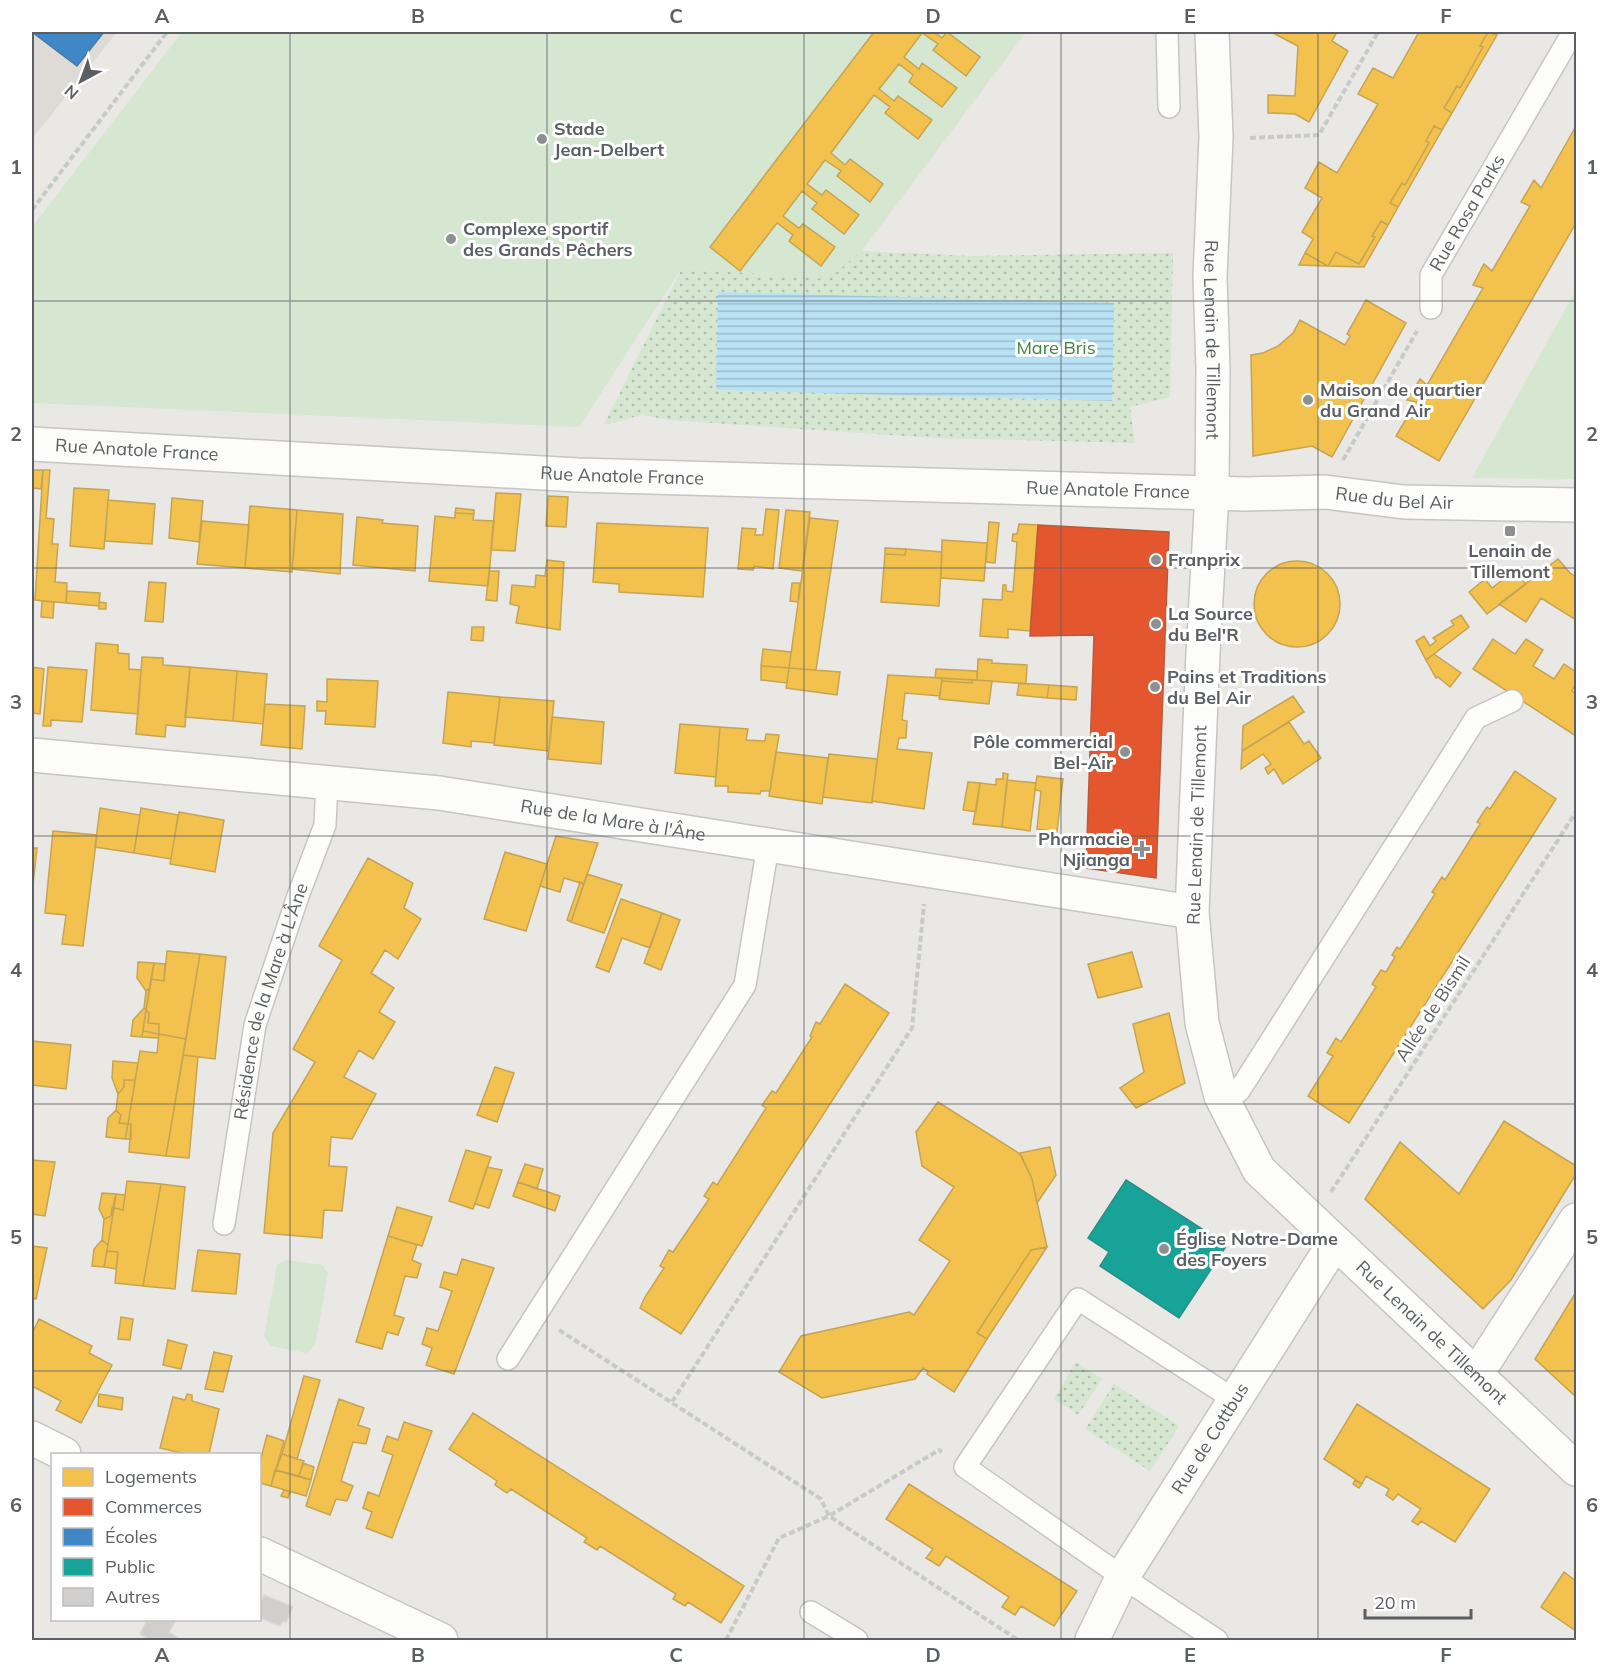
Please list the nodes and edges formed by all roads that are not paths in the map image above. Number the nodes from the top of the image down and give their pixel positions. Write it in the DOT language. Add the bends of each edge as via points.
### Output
graph roads {
  1 [pos="1167,32"];
  2 [pos="1212,32"];
  3 [pos="1573,32"];
  4 [pos="1169,107"];
  5 [pos="1431,308"];
  6 [pos="32,444"];
  7 [pos="1212,493"];
  8 [pos="1576,505"];
  9 [pos="1512,701"];
  10 [pos="32,754"];
  11 [pos="327,782"];
  12 [pos="768,846"];
  13 [pos="1192,912"];
  14 [pos="1221,1096"];
  15 [pos="1576,1220"];
  16 [pos="224,1224"];
  17 [pos="1324,1231"];
  18 [pos="508,1359"];
  19 [pos="1475,1373"];
  20 [pos="1235,1400"];
  21 [pos="32,1438"];
  22 [pos="60,1453"];
  23 [pos="1576,1469"];
  24 [pos="261,1554"];
  25 [pos="1123,1576"];
  26 [pos="811,1612"];
  27 [pos="441,1641"];
  28 [pos="857,1641"];
  29 [pos="1092,1641"];
  30 [pos="1217,1641"];
  1 -- 4 [label="lane"];
  2 -- 7 [label="street, Rue Lenain de Tillemont" via="1216,137 1210,277"];
  3 -- 5 [label="lane, Rue Rosa Parks" via="1431,275"];
  6 -- 7 [label="street, Rue Anatole France" via="578,475"];
  7 -- 8 [label="street, Rue du Bel Air" via="1325,492 1404,502"];
  7 -- 13 [label="street, Rue Lenain de Tillemont"];
  9 -- 14 [label="lane" via="1476,718 1239,1091"];
  10 -- 11 [label="street, Rue de la Mare à l'Âne"];
  11 -- 12 [label="street, Rue de la Mare à l'Âne" via="439,793"];
  11 -- 16 [label="lane, Résidence de la Mare à L'Âne" via="325,825 255,1026"];
  12 -- 13 [label="street, Rue de la Mare à l'Âne"];
  12 -- 18 [label="lane" via="745,986"];
  13 -- 14 [label="street, Rue Lenain de Tillemont" via="1202,1023"];
  14 -- 17 [label="street, Rue Lenain de Tillemont" via="1258,1170"];
  15 -- 19 [label="street"];
  17 -- 19 [label="street, Rue Lenain de Tillemont"];
  17 -- 20 [label="street, Rue de Cottbus"];
  19 -- 23 [label="street, Rue Lenain de Tillemont"];
  20 -- 25 [label="street, Rue de Cottbus"];
  20 -- 25 [label="lane" via="1078,1299 965,1467"];
  21 -- 22 [label="street"];
  24 -- 27 [label="street"];
  25 -- 29 [label="street, Rue de Cottbus"];
  25 -- 30 [label="lane"];
  26 -- 28 [label="lane"];
}
